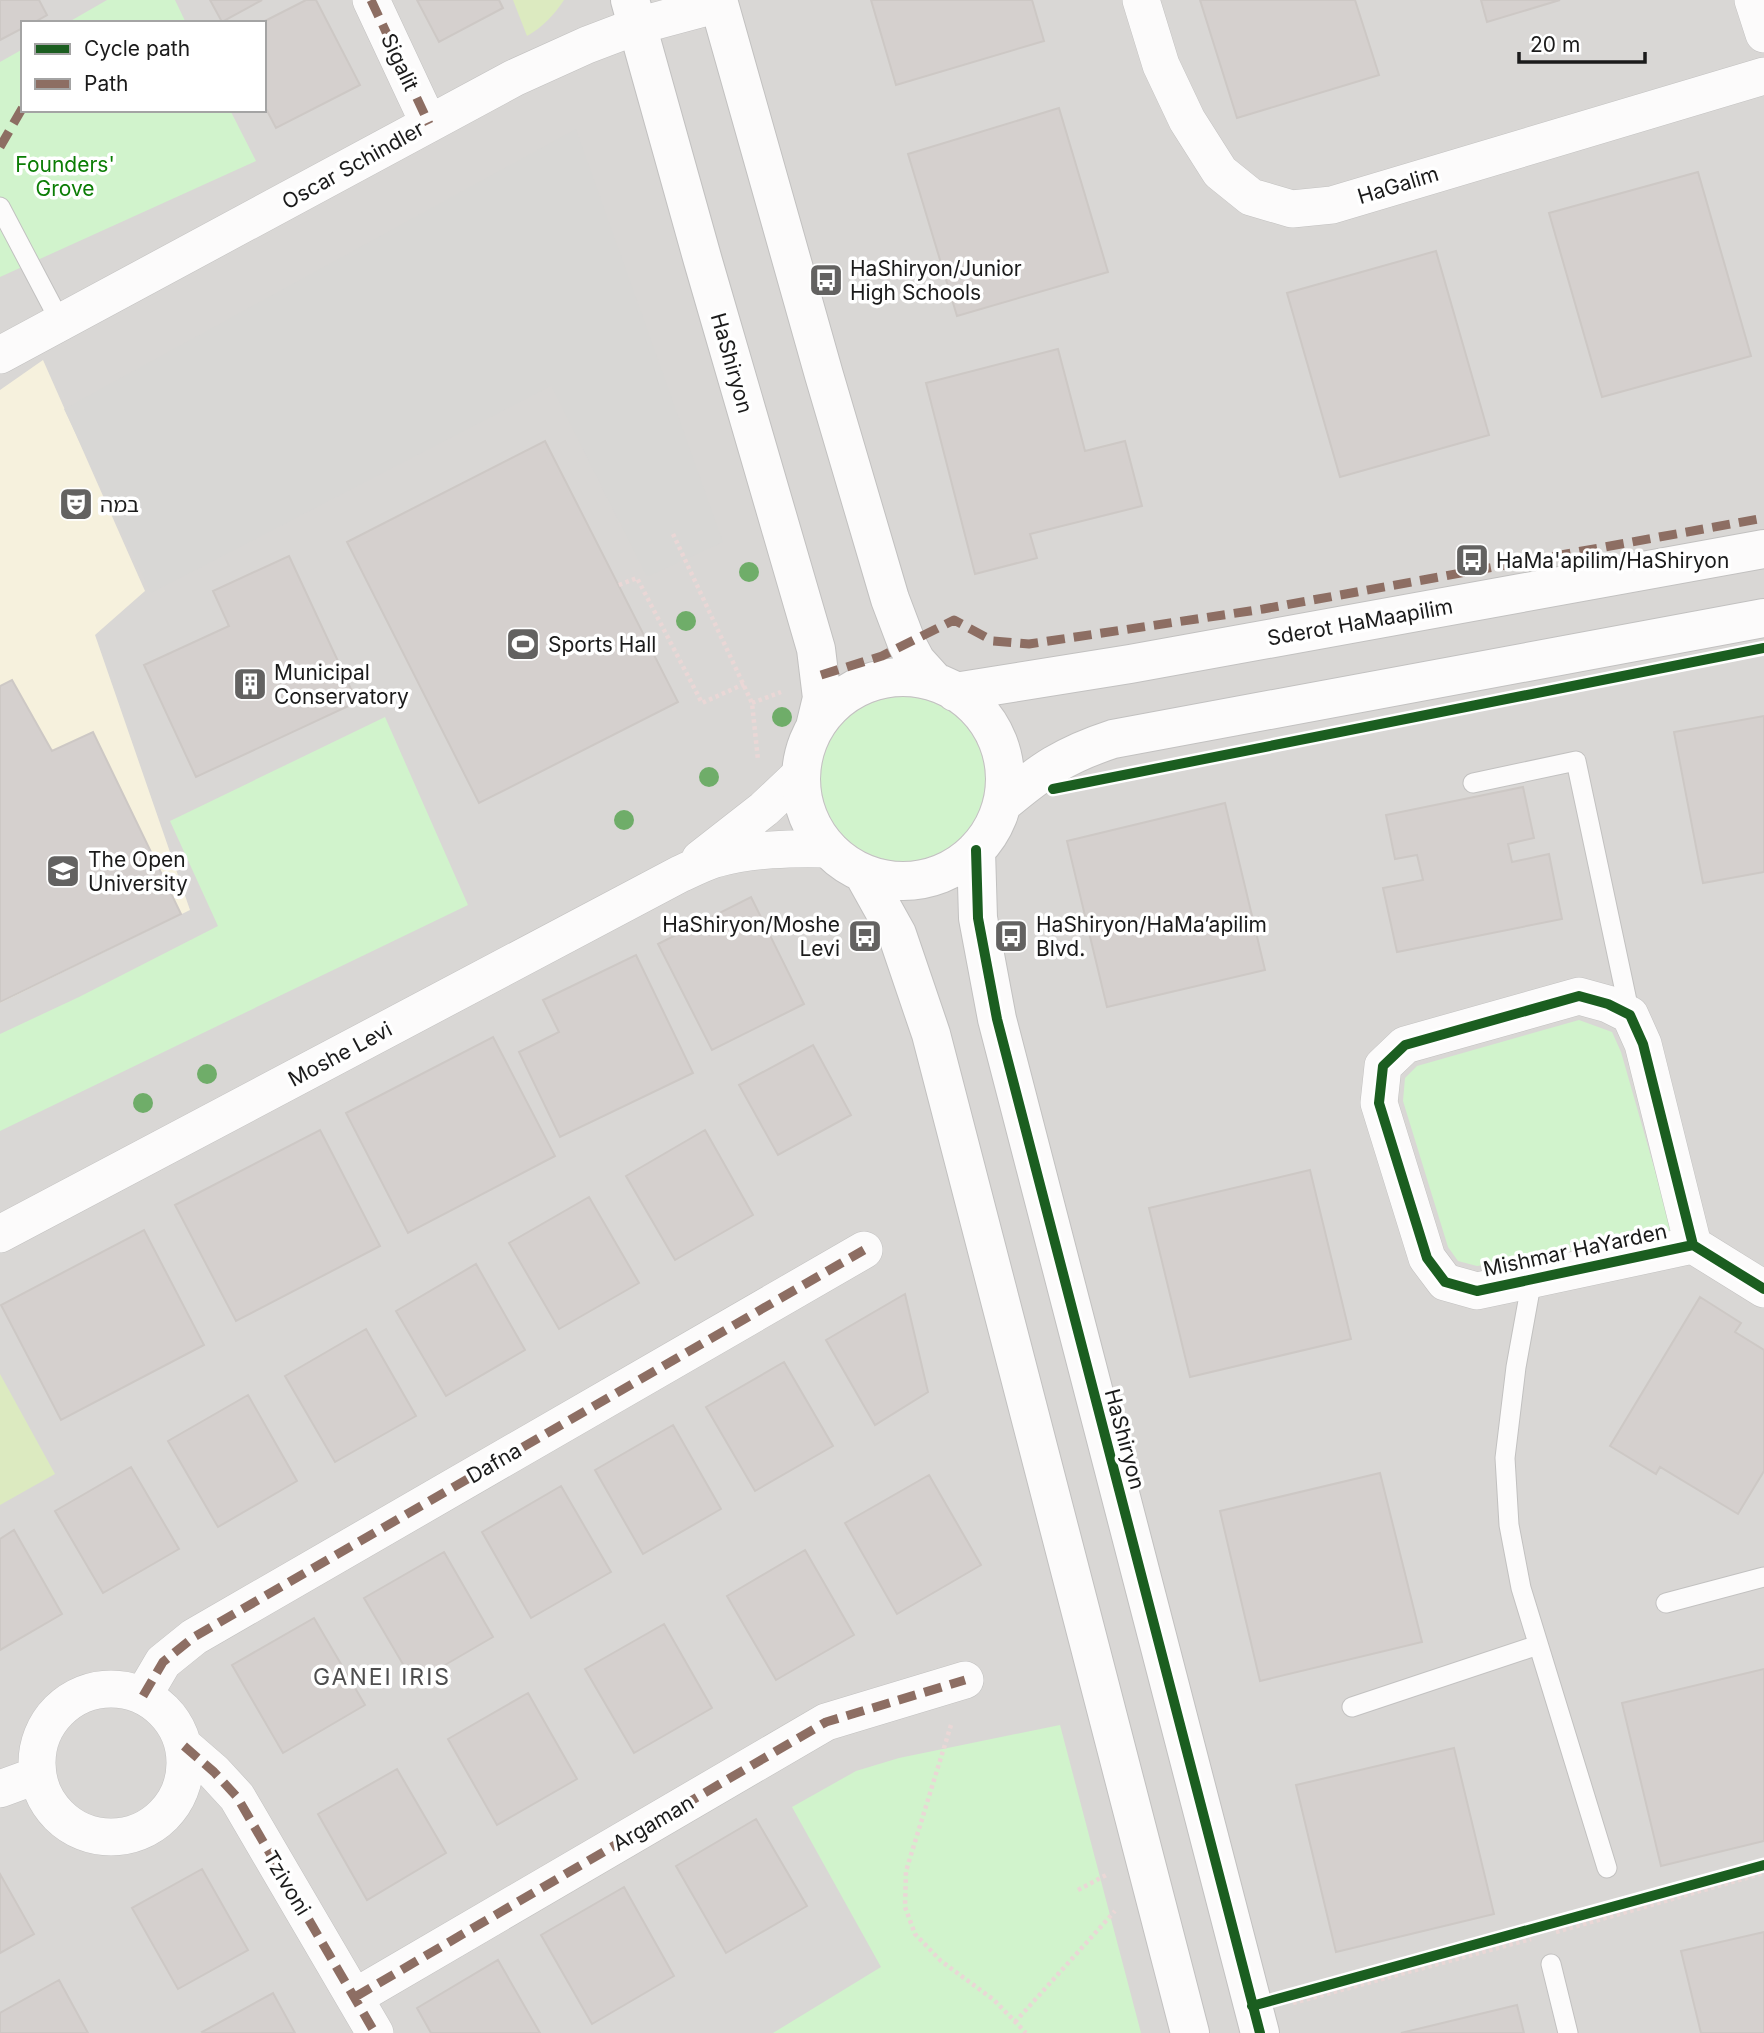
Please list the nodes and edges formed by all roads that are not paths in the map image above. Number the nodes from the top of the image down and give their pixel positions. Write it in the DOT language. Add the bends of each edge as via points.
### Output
graph roads {
  1 [pos="371,0"];
  2 [pos="1141,0"];
  3 [pos="1754,0"];
  4 [pos="718,2"];
  5 [pos="634,13"];
  6 [pos="1764,34"];
  7 [pos="1764,76"];
  8 [pos="429,124"];
  9 [pos="0,207"];
  10 [pos="61,323"];
  11 [pos="0,355"];
  12 [pos="1764,549"];
  13 [pos="1764,618"];
  14 [pos="945,687"];
  15 [pos="815,727"];
  16 [pos="801,774"];
  17 [pos="1474,783"];
  18 [pos="1002,804"];
  19 [pos="829,849"];
  20 [pos="976,850"];
  21 [pos="863,873"];
  22 [pos="680,874"];
  23 [pos="1630,1015"];
  24 [pos="0,1234"];
  25 [pos="1693,1245"];
  26 [pos="864,1250"];
  27 [pos="1532,1279"];
  28 [pos="1764,1289"];
  29 [pos="1764,1577"];
  30 [pos="1666,1603"];
  31 [pos="1538,1645"];
  32 [pos="965,1680"];
  33 [pos="143,1696"];
  34 [pos="1352,1707"];
  35 [pos="184,1746"];
  36 [pos="38,1775"];
  37 [pos="0,1789"];
  38 [pos="1607,1868"];
  39 [pos="1551,1964"];
  40 [pos="355,1997"];
  41 [pos="1255,2018"];
  42 [pos="375,2033"];
  43 [pos="1190,2033"];
  44 [pos="1568,2033"];
  1 -- 8 [label="street, Sigalit"];
  2 -- 7 [label="street, HaGalim" via="1161,65 1187,120 1220,172 1251,197 1292,209 1332,205"];
  3 -- 6 [label="street"];
  4 -- 5 [label="street, Oscar Schindler"];
  4 -- 14 [label="street" via="890,599 916,661"];
  5 -- 8 [label="street, Oscar Schindler" via="587,45"];
  5 -- 15 [label="street, HaShiryon" via="816,649 822,698"];
  8 -- 10 [label="street, Oscar Schindler"];
  9 -- 10 [label="lane"];
  10 -- 11 [label="street, Oscar Schindler"];
  12 -- 14 [label="street, Sderot HaMaapilim" via="1130,664"];
  13 -- 18 [label="street" via="1113,739 1057,762"];
  14 -- 15 [label="street" via="906,677 875,680 847,693"];
  14 -- 18 [label="street" via="977,709 993,732 1003,759"];
  15 -- 16 [label="street"];
  16 -- 19 [label="street" via="805,808"];
  16 -- 22 [label="street, Moshe Levi"];
  17 -- 23 [label="lane" via="1576,761"];
  18 -- 20 [label="street" via="988,836"];
  19 -- 21 [label="street"];
  19 -- 22 [label="street, Moshe Levi" via="748,852"];
  20 -- 21 [label="street" via="963,862 923,879 896,881"];
  20 -- 41 [label="street, HaShiryon" via="978,918 997,1019"];
  21 -- 43 [label="street" via="897,934 932,1034"];
  22 -- 24 [label="street, Moshe Levi"];
  23 -- 25 [label="street, Mishmar HaYarden" via="1643,1044"];
  23 -- 27 [label="street, Mishmar HaYarden" via="1579,996 1405,1045 1383,1066 1378,1103 1427,1258 1445,1282 1477,1291"];
  25 -- 27 [label="street, Mishmar HaYarden"];
  25 -- 28 [label="street, Mishmar HaYarden"];
  26 -- 33 [label="street, Dafna" via="194,1637 163,1662"];
  27 -- 31 [label="lane" via="1505,1458 1509,1525"];
  29 -- 30 [label="lane"];
  31 -- 34 [label="lane"];
  31 -- 38 [label="lane"];
  32 -- 40 [label="street, Argaman" via="826,1722"];
  33 -- 35 [label="street" via="164,1711"];
  33 -- 36 [label="street" via="118,1688 93,1690 58,1710 43,1731 37,1750"];
  35 -- 36 [label="street" via="185,1772 177,1797 161,1818 126,1836 100,1837 63,1820 46,1800"];
  35 -- 40 [label="street, Tzivoni" via="237,1797"];
  36 -- 37 [label="street"];
  39 -- 44 [label="lane"];
  40 -- 42 [label="street, Tzivoni"];
}
